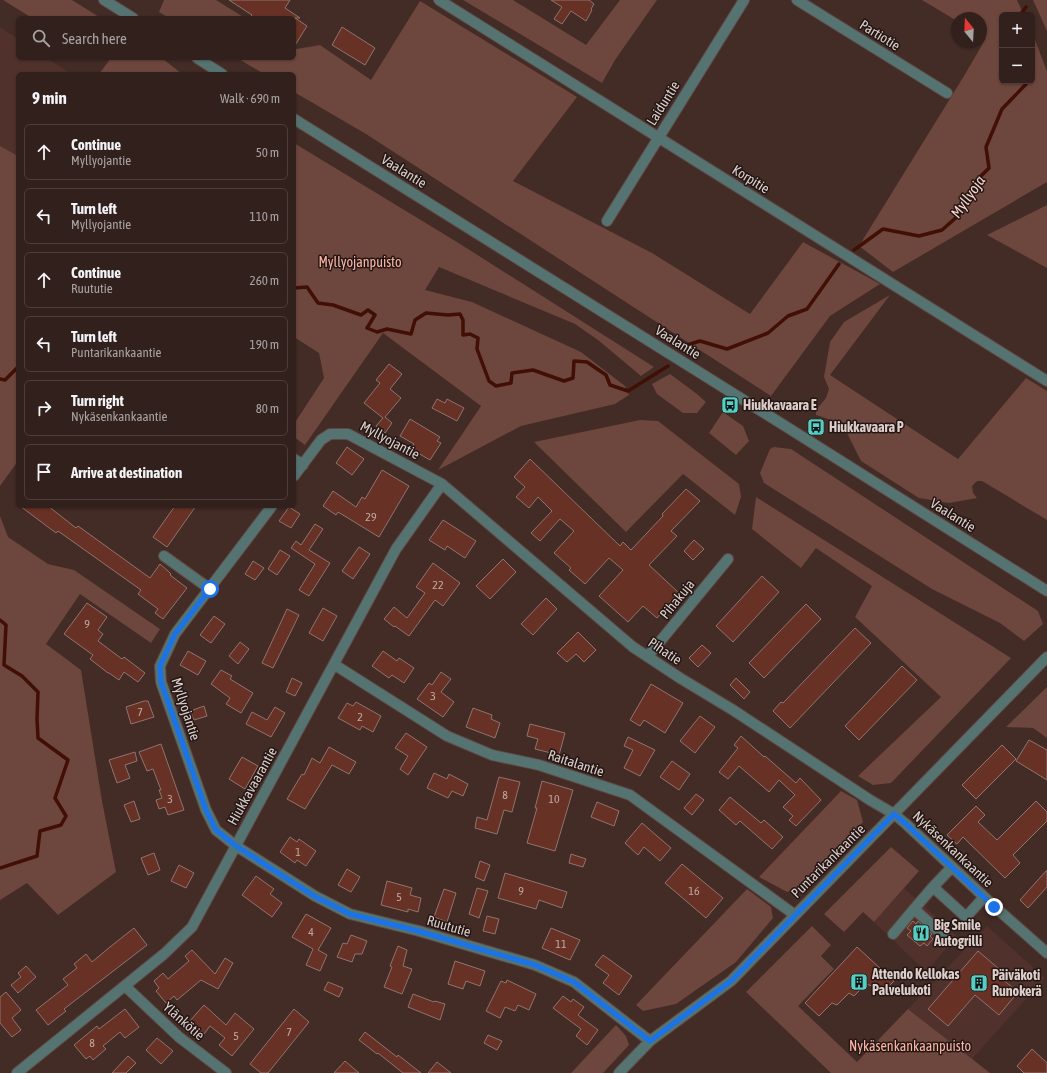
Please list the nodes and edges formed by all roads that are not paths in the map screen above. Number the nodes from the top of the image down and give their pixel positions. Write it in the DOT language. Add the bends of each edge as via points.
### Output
graph roads {
  1 [pos="104,0"];
  2 [pos="439,0"];
  3 [pos="744,0"];
  4 [pos="797,0"];
  5 [pos="130,16"];
  6 [pos="200,60"];
  7 [pos="219,72"];
  8 [pos="947,93"];
  9 [pos="296,120"];
  10 [pos="658,137"];
  11 [pos="607,221"];
  12 [pos="1047,381"];
  13 [pos="298,462"];
  14 [pos="442,484"];
  15 [pos="271,508"];
  16 [pos="164,556"];
  17 [pos="728,559"];
  18 [pos="210,589"];
  19 [pos="1047,591"];
  20 [pos="648,656"];
  21 [pos="1047,657"];
  22 [pos="335,665"];
  23 [pos="894,814"];
  24 [pos="236,846"];
  25 [pos="952,867"];
  26 [pos="933,887"];
  27 [pos="984,897"];
  28 [pos="914,909"];
  29 [pos="795,915"];
  30 [pos="893,934"];
  31 [pos="943,935"];
  32 [pos="1047,953"];
  33 [pos="125,986"];
  34 [pos="650,1041"];
  35 [pos="17,1073"];
  36 [pos="226,1073"];
  37 [pos="619,1073"];
  1 -- 5 [label="street"];
  2 -- 10 [label="street, Korpitie"];
  3 -- 10 [label="street, Laiduntie"];
  4 -- 8 [label="street, Partiotie"];
  6 -- 7 [label="street"];
  9 -- 19 [label="street, Vaalantie"];
  10 -- 11 [label="street, Laiduntie"];
  10 -- 12 [label="street, Korpitie"];
  13 -- 14 [label="street, Myllyojantie" via="330,434 348,434"];
  14 -- 20 [label="street, Pihatie" via="633,647"];
  14 -- 22 [label="street, Hiukkavaarantie" via="396,549 362,609"];
  15 -- 18 [label="street, Myllyojantie"];
  16 -- 18 [label="street"];
  17 -- 20 [label="street, Pihakuja"];
  18 -- 24 [label="street, Myllyojantie" via="175,634 160,666 161,682 206,810 216,830"];
  20 -- 23 [label="street, Pihatie"];
  21 -- 23 [label="street, Puntarikankaantie"];
  22 -- 24 [label="street, Hiukkavaarantie"];
  22 -- 29 [label="street, Raitalantie" via="448,736 492,755 539,765 630,795"];
  23 -- 25 [label="street, Nykäsenkankaantie"];
  23 -- 29 [label="street, Puntarikankaantie"];
  24 -- 33 [label="street, Hiukkavaarantie" via="192,927"];
  24 -- 34 [label="street, Ruututie" via="314,896 350,914 535,965 574,982"];
  25 -- 26 [label="street"];
  25 -- 27 [label="street, Nykäsenkankaantie"];
  26 -- 27 [label="street" via="966,917"];
  26 -- 28 [label="street"];
  27 -- 32 [label="street, Nykäsenkankaantie"];
  28 -- 30 [label="street"];
  28 -- 31 [label="street"];
  29 -- 34 [label="street, Puntarikankaantie" via="731,981"];
  33 -- 35 [label="street, Hiukkavaarantie"];
  33 -- 36 [label="street, Ylänkötie" via="179,1037"];
  34 -- 37 [label="street, Puntarikankaantie"];
}
